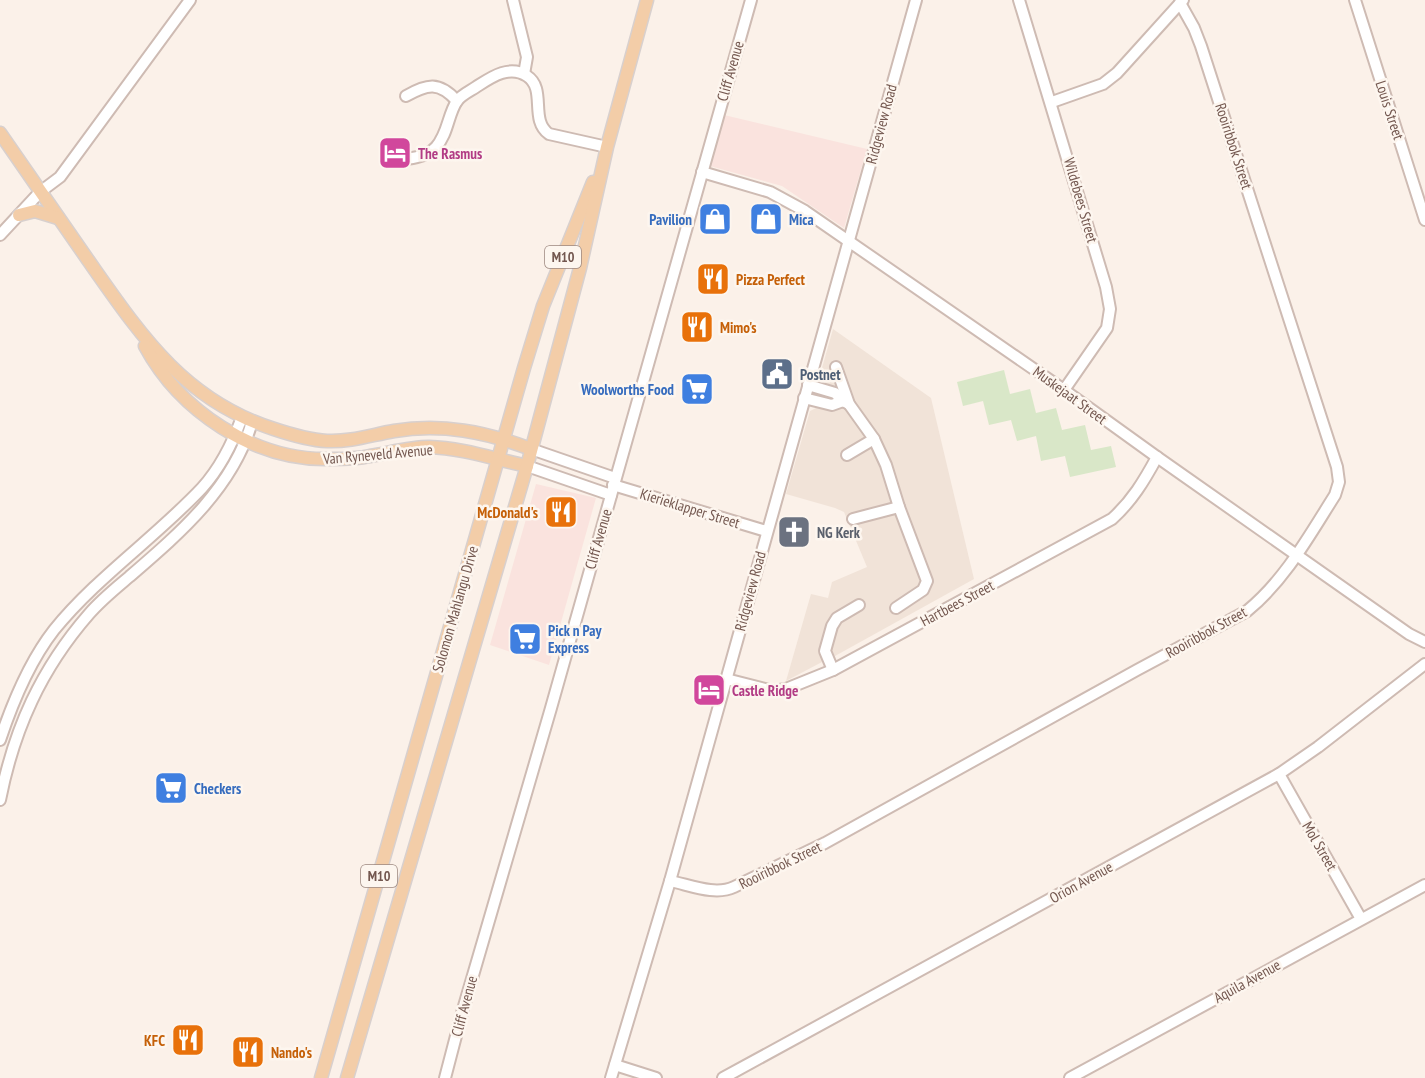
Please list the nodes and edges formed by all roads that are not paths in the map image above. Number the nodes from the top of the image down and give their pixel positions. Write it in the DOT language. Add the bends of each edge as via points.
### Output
graph roads {
  1 [pos="190,0"];
  2 [pos="513,0"];
  3 [pos="647,0"];
  4 [pos="751,0"];
  5 [pos="916,0"];
  6 [pos="1019,0"];
  7 [pos="1355,0"];
  8 [pos="1182,2"];
  9 [pos="524,74"];
  10 [pos="406,96"];
  11 [pos="457,101"];
  12 [pos="1052,102"];
  13 [pos="0,133"];
  14 [pos="607,147"];
  15 [pos="393,160"];
  16 [pos="702,172"];
  17 [pos="40,192"];
  18 [pos="19,215"];
  19 [pos="58,218"];
  20 [pos="1425,220"];
  21 [pos="0,234"];
  22 [pos="849,240"];
  23 [pos="132,323"];
  24 [pos="836,367"];
  25 [pos="808,385"];
  26 [pos="1064,390"];
  27 [pos="804,398"];
  28 [pos="846,402"];
  29 [pos="247,420"];
  30 [pos="241,438"];
  31 [pos="504,438"];
  32 [pos="874,440"];
  33 [pos="531,449"];
  34 [pos="847,455"];
  35 [pos="1156,458"];
  36 [pos="498,460"];
  37 [pos="527,466"];
  38 [pos="613,486"];
  39 [pos="899,507"];
  40 [pos="853,519"];
  41 [pos="766,531"];
  42 [pos="1296,554"];
  43 [pos="859,605"];
  44 [pos="896,608"];
  45 [pos="823,616"];
  46 [pos="834,620"];
  47 [pos="1425,642"];
  48 [pos="1425,664"];
  49 [pos="833,670"];
  50 [pos="726,679"];
  51 [pos="0,740"];
  52 [pos="1279,774"];
  53 [pos="0,800"];
  54 [pos="670,881"];
  55 [pos="1425,885"];
  56 [pos="1362,920"];
  57 [pos="615,1065"];
  58 [pos="321,1078"];
  59 [pos="347,1078"];
  60 [pos="445,1078"];
  61 [pos="611,1078"];
  62 [pos="656,1078"];
  63 [pos="723,1078"];
  64 [pos="1070,1078"];
  1 -- 17 [label="street" via="60,177"];
  2 -- 9 [label="street" via="526,49"];
  3 -- 14 [label="main road, Solomon Mahlangu Drive / M10"];
  4 -- 16 [label="street, Cliff Avenue"];
  5 -- 22 [label="street, Ridgeview Road"];
  6 -- 12 [label="street, Wildebees Street"];
  7 -- 20 [label="street, Louis Street"];
  8 -- 12 [label="street" via="1110,79"];
  8 -- 42 [label="street, Rooiribbok Street" via="1201,46 1337,467 1338,489"];
  9 -- 11 [label="street" via="510,72 492,77"];
  9 -- 14 [label="street" via="535,87 538,120 545,131"];
  10 -- 11 [label="street" via="430,86 441,88"];
  11 -- 15 [label="street" via="435,149"];
  12 -- 26 [label="street, Wildebees Street" via="1110,309 1107,328"];
  13 -- 17 [label="main road, Van Ryneveld Avenue"];
  14 -- 31 [label="main road, Solomon Mahlangu Drive / M10" via="543,306"];
  14 -- 33 [label="main road, Solomon Mahlangu Drive / M10" via="580,268"];
  16 -- 22 [label="street, Muskejaat Street" via="784,198"];
  16 -- 38 [label="street, Cliff Avenue"];
  17 -- 18 [label="street"];
  17 -- 19 [label="main road, Van Ryneveld Avenue"];
  18 -- 19 [label="main road" via="35,212"];
  18 -- 21 [label="street"];
  19 -- 23 [label="main road, Van Ryneveld Avenue"];
  22 -- 25 [label="street, Ridgeview Road"];
  22 -- 26 [label="street, Muskejaat Street"];
  23 -- 29 [label="main road, Van Ryneveld Avenue" via="192,387"];
  23 -- 30 [label="main road, Van Ryneveld Avenue" via="167,380 201,412"];
  24 -- 28 [label="street"];
  25 -- 27 [label="street, Ridgeview Road"];
  25 -- 28 [label="street" via="835,393"];
  26 -- 35 [label="street, Muskejaat Street"];
  27 -- 28 [label="street" via="832,405"];
  27 -- 41 [label="street, Ridgeview Road"];
  28 -- 32 [label="street"];
  29 -- 30 [label="street"];
  29 -- 31 [label="main road, Van Ryneveld Avenue" via="313,440 360,439 426,427"];
  30 -- 36 [label="main road, Van Ryneveld Avenue" via="311,459 367,457 426,447"];
  30 -- 51 [label="street" via="203,487 53,631 28,672"];
  30 -- 53 [label="street" via="231,470 212,498 90,612 66,643 33,695 21,723"];
  31 -- 33 [label="main road, Van Ryneveld Avenue"];
  31 -- 36 [label="main road, Solomon Mahlangu Drive / M10"];
  32 -- 34 [label="street"];
  32 -- 39 [label="street"];
  33 -- 37 [label="main road, Solomon Mahlangu Drive / M10"];
  33 -- 38 [label="street, Kierieklapper Street"];
  35 -- 42 [label="street, Muskejaat Street"];
  35 -- 49 [label="street, Hartbees Street" via="1142,485 1112,519"];
  36 -- 37 [label="main road, Van Ryneveld Avenue"];
  36 -- 58 [label="main road, Solomon Mahlangu Drive / M10"];
  37 -- 38 [label="street, Kierieklapper Street"];
  37 -- 59 [label="main road, Solomon Mahlangu Drive / M10"];
  38 -- 41 [label="street, Kierieklapper Street"];
  38 -- 60 [label="street, Cliff Avenue"];
  39 -- 40 [label="street"];
  39 -- 44 [label="street" via="927,581 923,590"];
  41 -- 50 [label="street, Ridgeview Road"];
  42 -- 47 [label="street, Muskejaat Street"];
  42 -- 54 [label="street, Rooiribbok Street" via="1271,589 1247,611 825,843 725,891"];
  43 -- 46 [label="street"];
  45 -- 46 [label="street"];
  46 -- 49 [label="street" via="825,651"];
  48 -- 52 [label="street, Orion Avenue"];
  49 -- 50 [label="street, Hartbees Street" via="773,691"];
  50 -- 54 [label="street, Ridgeview Road"];
  52 -- 56 [label="street, Mol Street"];
  52 -- 63 [label="street, Orion Avenue"];
  54 -- 57 [label="street, Ridgeview Road"];
  55 -- 56 [label="street, Aquila Avenue"];
  56 -- 64 [label="street, Aquila Avenue"];
  57 -- 61 [label="street, Ridgeview Road"];
  57 -- 62 [label="street"];
}
